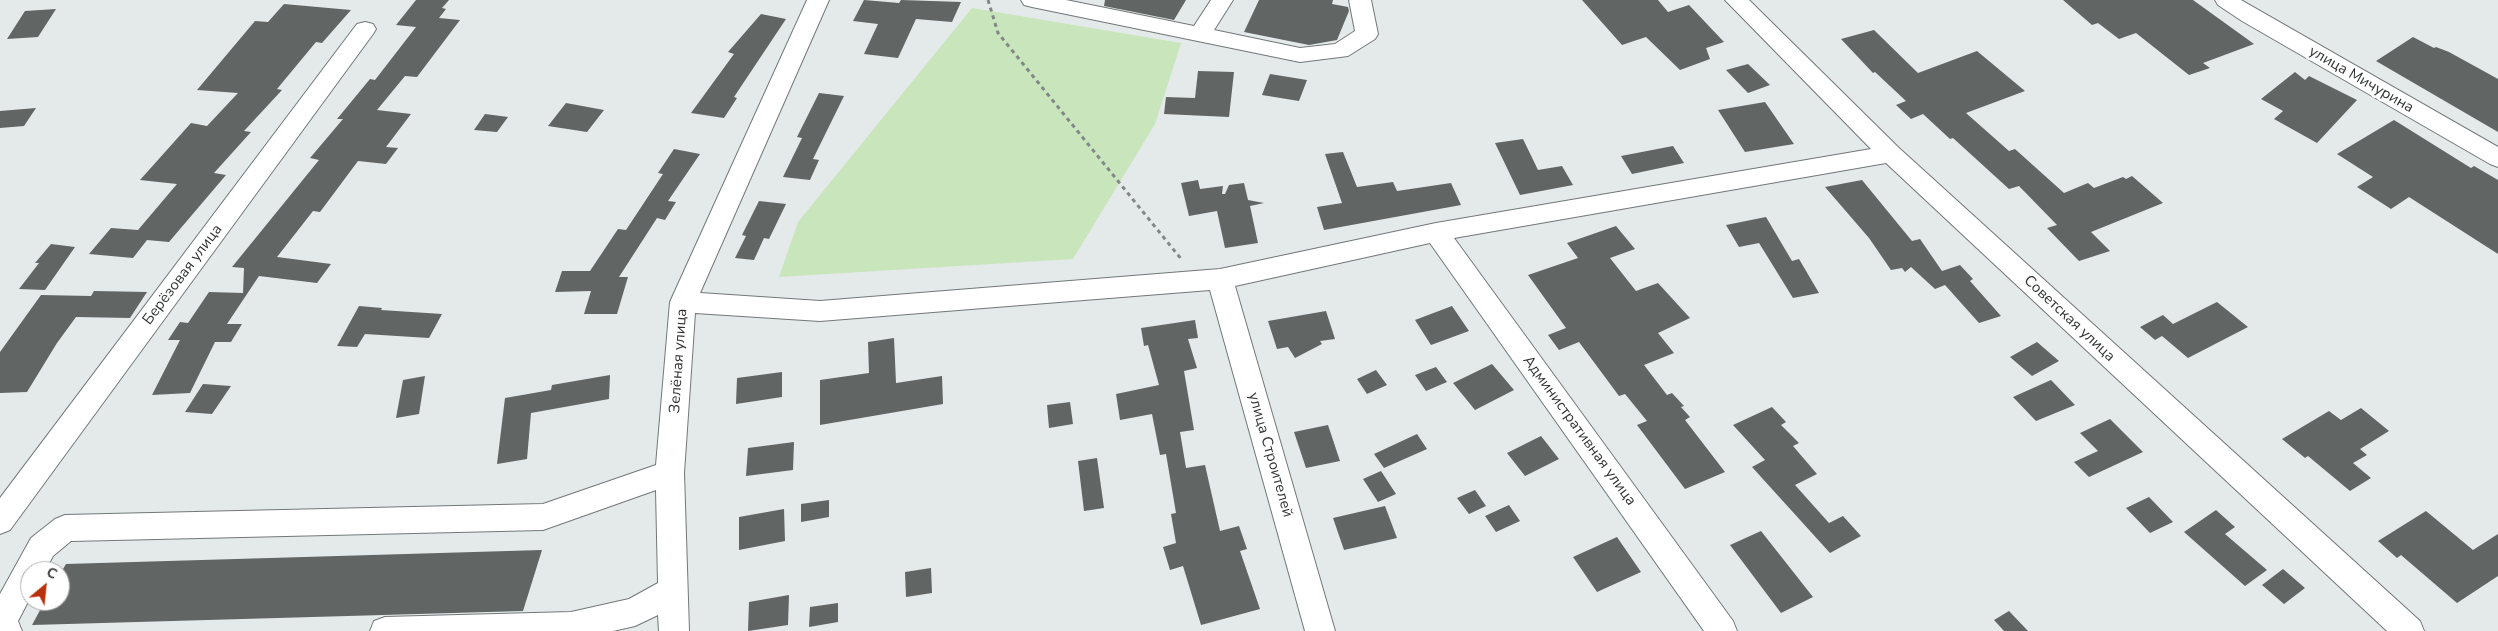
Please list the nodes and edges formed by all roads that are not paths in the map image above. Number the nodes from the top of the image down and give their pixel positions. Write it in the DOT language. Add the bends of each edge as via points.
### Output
graph roads {
  1 [pos="818,0"];
  2 [pos="1032,0"];
  3 [pos="1222,0"];
  4 [pos="1360,0"];
  5 [pos="1736,0"];
  6 [pos="2226,0"];
  7 [pos="365,29"];
  8 [pos="1199,36"];
  9 [pos="1891,154"];
  10 [pos="2498,158"];
  11 [pos="1436,232"];
  12 [pos="1220,279"];
  13 [pos="683,302"];
  14 [pos="670,473"];
  15 [pos="0,521"];
  16 [pos="673,590"];
  17 [pos="7,631"];
  18 [pos="385,631"];
  19 [pos="674,631"];
  20 [pos="1320,631"];
  21 [pos="1722,631"];
  22 [pos="2409,631"];
  1 -- 13 [label="street, Зелёная улица"];
  2 -- 8 [label="lane"];
  3 -- 8 [label="street"];
  4 -- 8 [label="lane" via="1367,34 1340,51 1300,55"];
  5 -- 9 [label="street, Советская улица"];
  6 -- 10 [label="street, улица Мичурина"];
  7 -- 15 [label="street, Берёзовая улица"];
  9 -- 11 [label="street"];
  9 -- 22 [label="street, Советская улица"];
  11 -- 12 [label="street"];
  11 -- 21 [label="street, Административная улица"];
  12 -- 13 [label="street" via="820,311"];
  12 -- 20 [label="street, улица Строителей"];
  13 -- 14 [label="street, Зелёная улица"];
  14 -- 16 [label="street, Зелёная улица"];
  14 -- 17 [label="street" via="543,516 65,528 42,546 0,624"];
  16 -- 18 [label="street" via="635,612 571,626"];
  16 -- 19 [label="street, Зелёная улица"];
}
